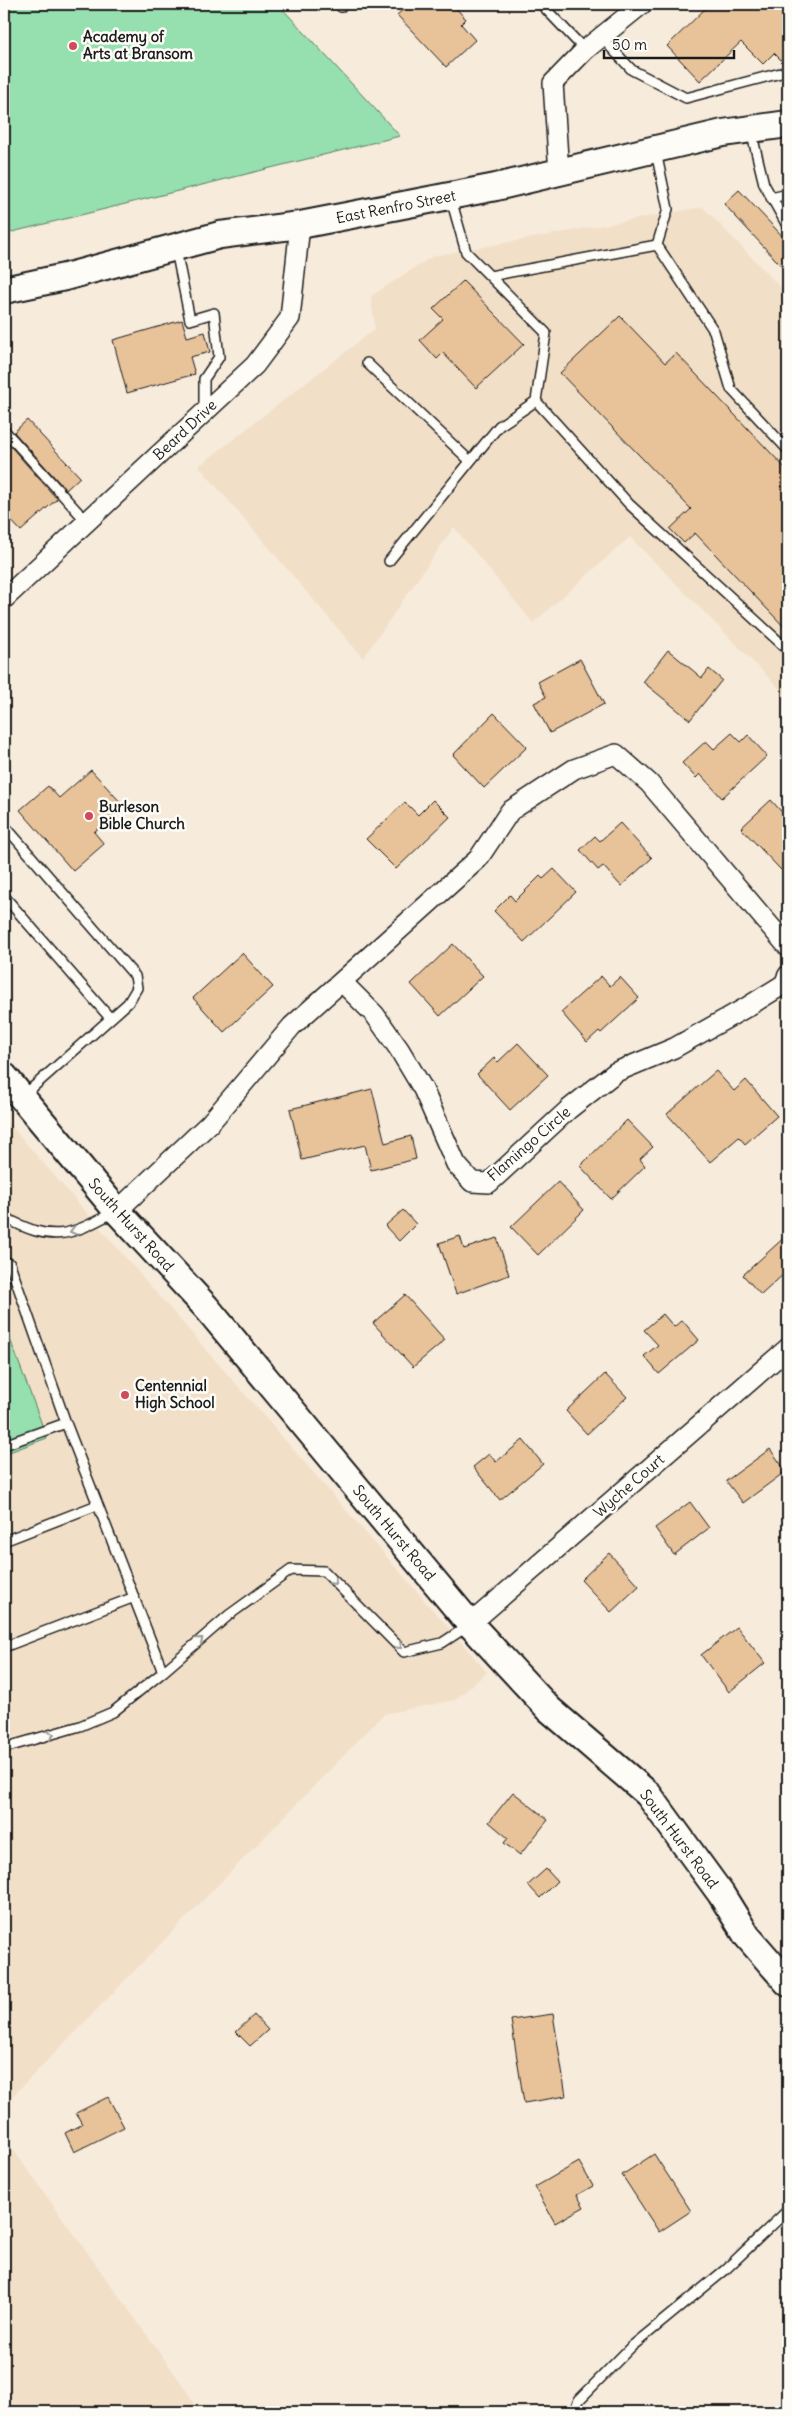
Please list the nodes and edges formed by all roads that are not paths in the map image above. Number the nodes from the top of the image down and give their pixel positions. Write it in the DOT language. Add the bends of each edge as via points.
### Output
graph roads {
  1 [pos="541,4"];
  2 [pos="642,4"];
  3 [pos="601,37"];
  4 [pos="584,50"];
  5 [pos="788,71"];
  6 [pos="788,124"];
  7 [pos="751,129"];
  8 [pos="655,149"];
  9 [pos="560,173"];
  10 [pos="788,194"];
  11 [pos="450,196"];
  12 [pos="771,198"];
  13 [pos="300,225"];
  14 [pos="788,227"];
  15 [pos="657,245"];
  16 [pos="175,247"];
  17 [pos="490,276"];
  18 [pos="4,290"];
  19 [pos="368,363"];
  20 [pos="536,401"];
  21 [pos="204,412"];
  22 [pos="4,430"];
  23 [pos="788,450"];
  24 [pos="470,461"];
  25 [pos="86,521"];
  26 [pos="389,561"];
  27 [pos="4,599"];
  28 [pos="788,650"];
  29 [pos="4,825"];
  30 [pos="4,896"];
  31 [pos="788,947"];
  32 [pos="788,975"];
  33 [pos="342,982"];
  34 [pos="110,1018"];
  35 [pos="4,1076"];
  36 [pos="22,1098"];
  37 [pos="117,1211"];
  38 [pos="4,1217"];
  39 [pos="4,1260"];
  40 [pos="788,1348"];
  41 [pos="66,1423"];
  42 [pos="4,1445"];
  43 [pos="97,1505"];
  44 [pos="4,1541"];
  45 [pos="132,1598"];
  46 [pos="470,1624"];
  47 [pos="4,1646"];
  48 [pos="163,1672"];
  49 [pos="4,1748"];
  50 [pos="788,1983"];
  51 [pos="788,2210"];
  52 [pos="574,2412"];
  1 -- 4 [label="lane"];
  2 -- 3 [label="street"];
  3 -- 4 [label="street"];
  3 -- 5 [label="lane" via="632,70 686,98"];
  4 -- 9 [label="street" via="553,84"];
  6 -- 7 [label="street, East Renfro Street"];
  7 -- 8 [label="street, East Renfro Street"];
  7 -- 12 [label="lane" via="764,184"];
  8 -- 9 [label="street, East Renfro Street"];
  8 -- 15 [label="lane" via="668,209"];
  9 -- 11 [label="street, East Renfro Street"];
  10 -- 12 [label="lane"];
  11 -- 13 [label="street, East Renfro Street"];
  11 -- 17 [label="lane" via="466,252"];
  12 -- 14 [label="lane"];
  13 -- 16 [label="street, East Renfro Street" via="220,235"];
  13 -- 21 [label="street, Beard Drive" via="290,318 255,365"];
  15 -- 17 [label="lane"];
  15 -- 23 [label="lane" via="714,331 731,389"];
  16 -- 18 [label="street, East Renfro Street"];
  16 -- 21 [label="lane" via="190,320 214,313 219,357 204,380"];
  17 -- 20 [label="lane" via="546,334"];
  19 -- 24 [label="lane"];
  20 -- 24 [label="lane" via="499,426"];
  20 -- 28 [label="lane" via="630,504"];
  21 -- 25 [label="street, Beard Drive"];
  22 -- 25 [label="lane"];
  24 -- 26 [label="lane"];
  25 -- 27 [label="street, Beard Drive"];
  29 -- 34 [label="lane" via="135,976 137,988 128,1003"];
  30 -- 34 [label="lane"];
  31 -- 33 [label="street" via="649,783 616,754 574,769 510,811 478,859"];
  32 -- 33 [label="street, Flamingo Circle" via="784,984 747,1007 674,1048 616,1072 569,1109 489,1183 472,1182 456,1164 423,1089 400,1049 375,1015"];
  33 -- 37 [label="street" via="292,1026 210,1122"];
  34 -- 36 [label="lane"];
  35 -- 36 [label="street, South Hurst Road"];
  36 -- 37 [label="street, South Hurst Road"];
  37 -- 38 [label="lane, one-way" via="85,1228 56,1235 26,1229"];
  37 -- 46 [label="street, South Hurst Road" via="206,1307"];
  39 -- 41 [label="lane" via="10,1264"];
  40 -- 46 [label="street, Wyche Court"];
  41 -- 42 [label="lane"];
  41 -- 43 [label="lane"];
  43 -- 44 [label="lane"];
  43 -- 45 [label="lane"];
  45 -- 47 [label="lane"];
  45 -- 48 [label="lane"];
  48 -- 46 [label="lane, one-way" via="229,1615 291,1570 324,1571 404,1652 442,1643"];
  46 -- 50 [label="street, South Hurst Road" via="549,1709 648,1794 721,1894 747,1936"];
  49 -- 48 [label="lane, one-way" via="80,1726 113,1712"];
  51 -- 52 [label="lane" via="725,2270 631,2347 580,2400"];
}
